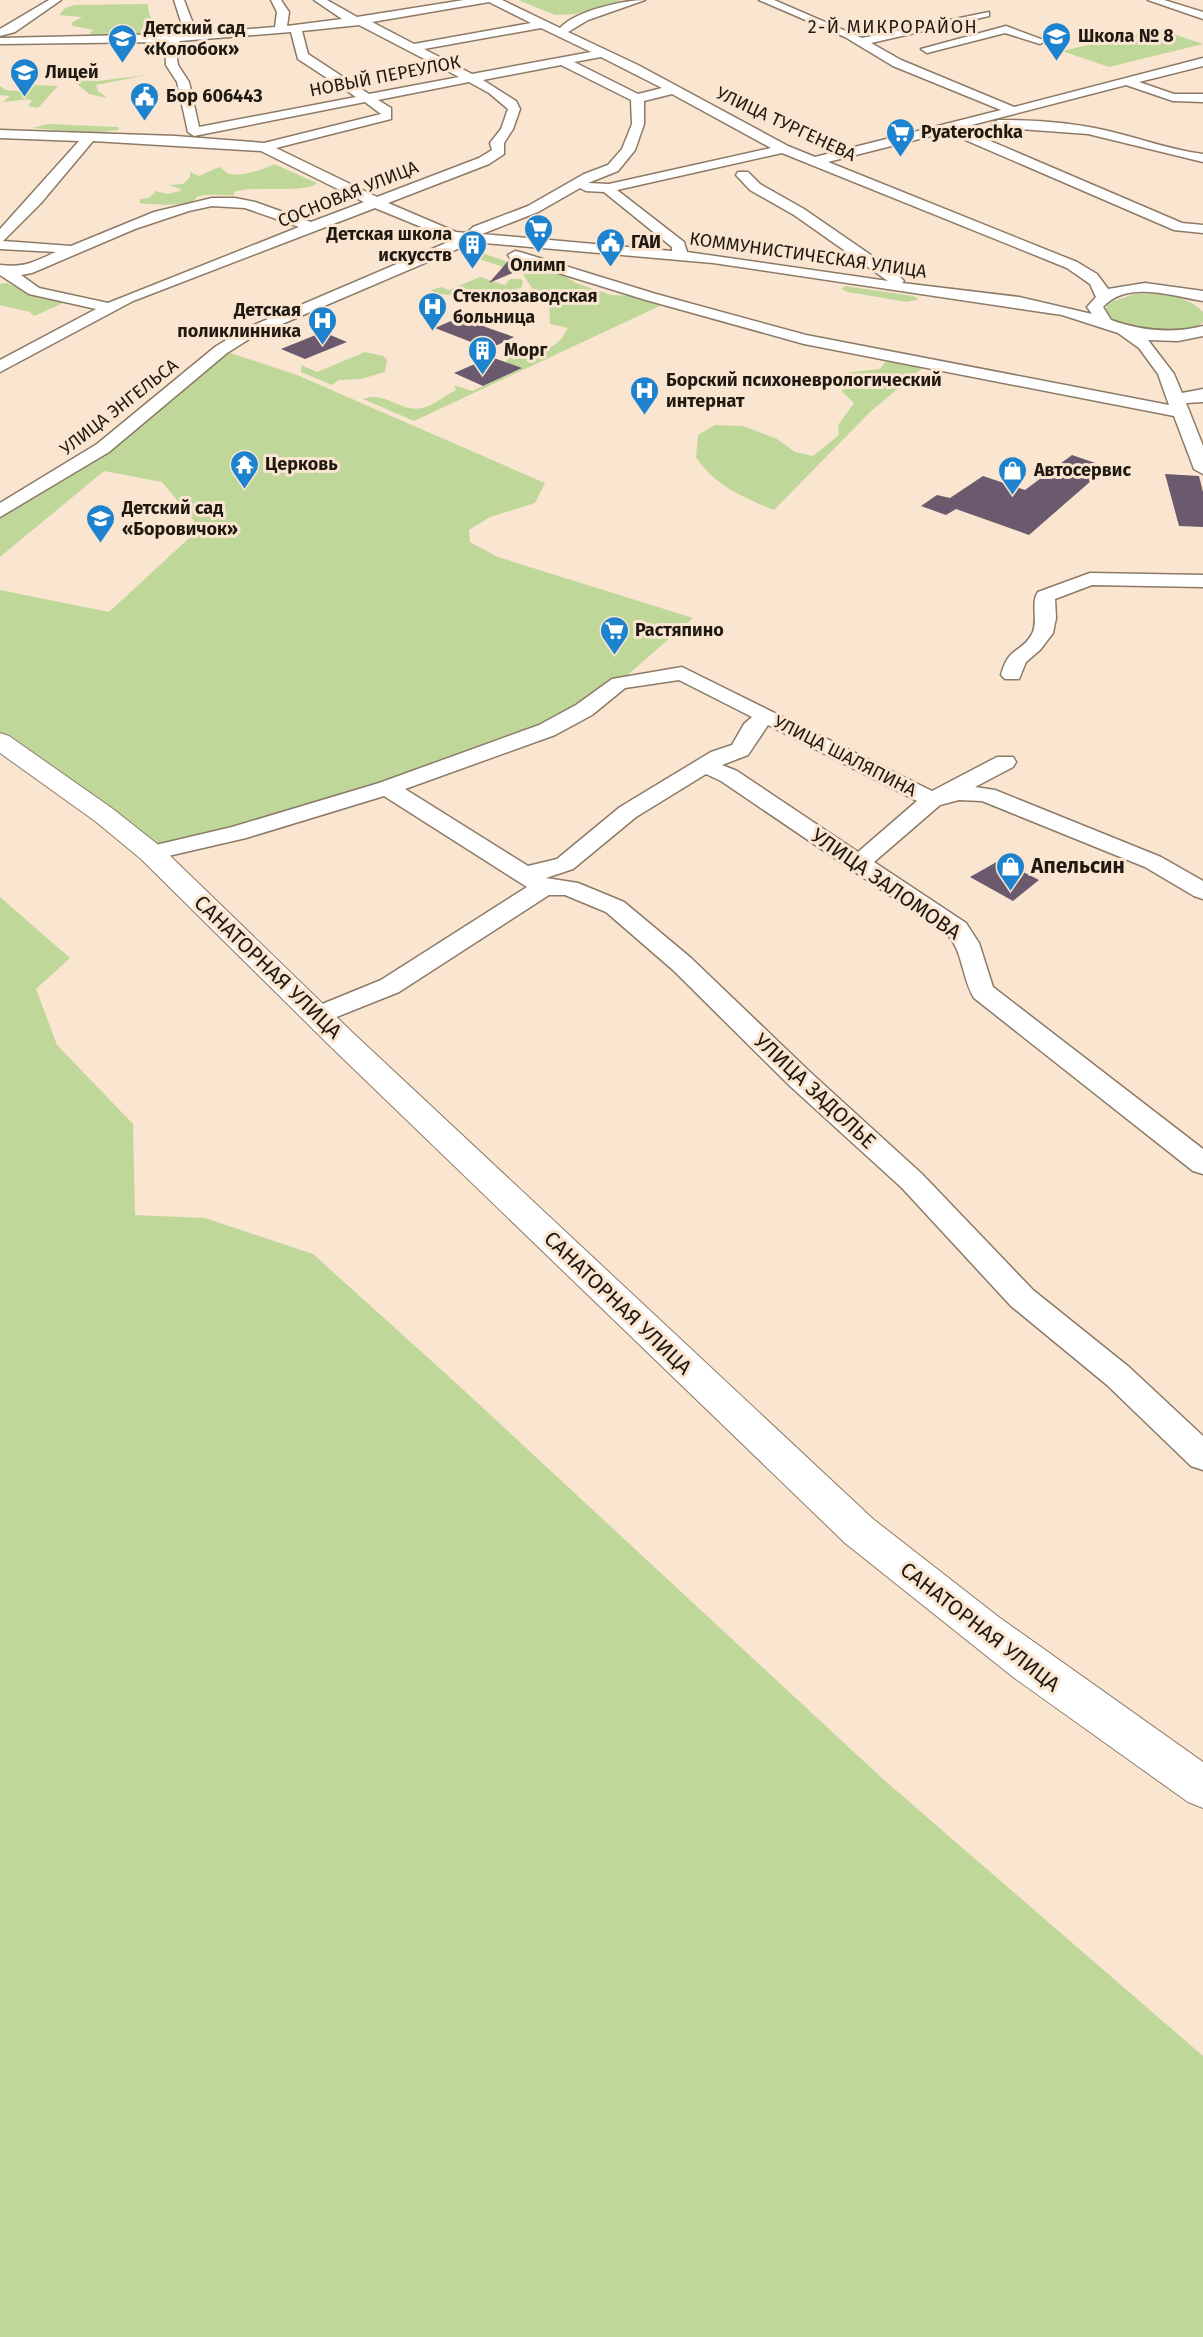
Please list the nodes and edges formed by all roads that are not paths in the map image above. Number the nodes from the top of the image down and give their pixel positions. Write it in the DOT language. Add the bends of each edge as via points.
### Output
graph roads {
  1 [pos="56,0"];
  2 [pos="179,0"];
  3 [pos="276,0"];
  4 [pos="319,0"];
  5 [pos="486,0"];
  6 [pos="493,0"];
  7 [pos="640,0"];
  8 [pos="764,0"];
  9 [pos="1153,0"];
  10 [pos="985,14"];
  11 [pos="1203,16"];
  12 [pos="530,17"];
  13 [pos="583,18"];
  14 [pos="357,21"];
  15 [pos="543,24"];
  16 [pos="296,27"];
  17 [pos="281,28"];
  18 [pos="0,33"];
  19 [pos="562,33"];
  20 [pos="178,36"];
  21 [pos="0,41"];
  22 [pos="1009,41"];
  23 [pos="1040,41"];
  24 [pos="860,42"];
  25 [pos="411,48"];
  26 [pos="603,53"];
  27 [pos="951,60"];
  28 [pos="563,61"];
  29 [pos="1203,62"];
  30 [pos="925,74"];
  31 [pos="469,79"];
  32 [pos="1125,81"];
  33 [pos="672,90"];
  34 [pos="366,97"];
  35 [pos="1203,98"];
  36 [pos="638,99"];
  37 [pos="1012,110"];
  38 [pos="969,122"];
  39 [pos="947,127"];
  40 [pos="194,132"];
  41 [pos="0,134"];
  42 [pos="89,137"];
  43 [pos="175,140"];
  44 [pos="264,147"];
  45 [pos="783,149"];
  46 [pos="1203,158"];
  47 [pos="813,162"];
  48 [pos="743,175"];
  49 [pos="570,188"];
  50 [pos="609,188"];
  51 [pos="375,202"];
  52 [pos="314,228"];
  53 [pos="1203,229"];
  54 [pos="0,237"];
  55 [pos="469,239"];
  56 [pos="0,245"];
  57 [pos="76,249"];
  58 [pos="680,255"];
  59 [pos="1072,266"];
  60 [pos="3,270"];
  61 [pos="892,286"];
  62 [pos="1162,290"];
  63 [pos="1179,293"];
  64 [pos="1203,296"];
  65 [pos="1101,298"];
  66 [pos="1019,302"];
  67 [pos="1203,303"];
  68 [pos="107,307"];
  69 [pos="1112,326"];
  70 [pos="1197,333"];
  71 [pos="0,366"];
  72 [pos="1166,374"];
  73 [pos="1203,394"];
  74 [pos="1178,405"];
  75 [pos="1196,435"];
  76 [pos="1203,469"];
  77 [pos="0,511"];
  78 [pos="1203,581"];
  79 [pos="1012,675"];
  80 [pos="766,716"];
  81 [pos="0,741"];
  82 [pos="1005,762"];
  83 [pos="705,766"];
  84 [pos="387,788"];
  85 [pos="932,800"];
  86 [pos="151,853"];
  87 [pos="574,857"];
  88 [pos="860,862"];
  89 [pos="533,881"];
  90 [pos="1203,891"];
  91 [pos="615,907"];
  92 [pos="319,1015"];
  93 [pos="1203,1164"];
  94 [pos="1203,1456"];
  95 [pos="1203,1787"];
  1 -- 18 [label="street"];
  2 -- 20 [label="street" via="189,29"];
  3 -- 17 [label="street" via="283,12"];
  4 -- 14 [label="street, СОСНОВАЯ УЛИЦА"];
  5 -- 14 [label="street"];
  6 -- 12 [label="street, УЛИЦА ТУРГЕНЕВА"];
  7 -- 13 [label="street"];
  8 -- 24 [label="street"];
  9 -- 11 [label="street"];
  10 -- 24 [label="street"];
  12 -- 13 [label="street"];
  12 -- 15 [label="street, УЛИЦА ТУРГЕНЕВА"];
  13 -- 19 [label="street" via="566,26"];
  14 -- 16 [label="street"];
  14 -- 25 [label="street, СОСНОВАЯ УЛИЦА"];
  15 -- 19 [label="street, УЛИЦА ТУРГЕНЕВА"];
  15 -- 25 [label="street"];
  16 -- 17 [label="street"];
  16 -- 34 [label="street" via="302,56"];
  17 -- 20 [label="street"];
  19 -- 26 [label="street, УЛИЦА ТУРГЕНЕВА"];
  20 -- 21 [label="street" via="73,42"];
  20 -- 40 [label="street" via="169,44 172,65 183,82"];
  22 -- 27 [label="street"];
  23 -- 27 [label="street" via="1006,29 926,48"];
  24 -- 30 [label="street"];
  25 -- 31 [label="street, СОСНОВАЯ УЛИЦА"];
  26 -- 28 [label="street, НОВЫЙ ПЕРЕУЛОК"];
  26 -- 33 [label="street, УЛИЦА ТУРГЕНЕВА"];
  27 -- 30 [label="street"];
  28 -- 31 [label="street, НОВЫЙ ПЕРЕУЛОК"];
  28 -- 36 [label="street"];
  29 -- 32 [label="street"];
  30 -- 37 [label="street"];
  31 -- 34 [label="street, НОВЫЙ ПЕРЕУЛОК"];
  31 -- 51 [label="street, СОСНОВАЯ УЛИЦА" via="512,104 507,129 497,143 499,151 484,161"];
  32 -- 35 [label="street" via="1178,99"];
  32 -- 37 [label="street"];
  33 -- 36 [label="street"];
  33 -- 45 [label="street, УЛИЦА ТУРГЕНЕВА"];
  34 -- 40 [label="street, НОВЫЙ ПЕРЕУЛОК"];
  34 -- 44 [label="street" via="387,111 387,116"];
  36 -- 49 [label="street, УЛИЦА ЭНГЕЛЬСА" via="638,124 628,150 613,168"];
  37 -- 38 [label="street"];
  38 -- 39 [label="street"];
  38 -- 46 [label="street" via="1055,126 1120,138 1172,155"];
  39 -- 47 [label="street"];
  39 -- 53 [label="street" via="1179,227"];
  40 -- 43 [label="street, НОВЫЙ ПЕРЕУЛОК"];
  41 -- 42 [label="street, КОММУНИСТИЧЕСКАЯ УЛИЦА"];
  42 -- 43 [label="street, КОММУНИСТИЧЕСКАЯ УЛИЦА"];
  42 -- 54 [label="street"];
  43 -- 44 [label="street, КОММУНИСТИЧЕСКАЯ УЛИЦА"];
  44 -- 51 [label="street, КОММУНИСТИЧЕСКАЯ УЛИЦА"];
  45 -- 47 [label="street, УЛИЦА ТУРГЕНЕВА"];
  45 -- 50 [label="street"];
  47 -- 59 [label="street, УЛИЦА ТУРГЕНЕВА"];
  48 -- 61 [label="street" via="755,188 800,212 889,274 896,281"];
  49 -- 50 [label="street"];
  49 -- 55 [label="street, УЛИЦА ЭНГЕЛЬСА" via="533,209 478,230"];
  50 -- 58 [label="street" via="679,244"];
  51 -- 52 [label="street, СОСНОВАЯ УЛИЦА"];
  51 -- 55 [label="street, КОММУНИСТИЧЕСКАЯ УЛИЦА" via="442,233"];
  52 -- 57 [label="street" via="240,203 222,202 157,215"];
  52 -- 68 [label="street, СОСНОВАЯ УЛИЦА"];
  55 -- 58 [label="street, КОММУНИСТИЧЕСКАЯ УЛИЦА"];
  55 -- 74 [label="street" via="570,270 581,277 804,339"];
  55 -- 77 [label="street, УЛИЦА ЭНГЕЛЬСА" via="234,341 103,448"];
  56 -- 57 [label="street"];
  57 -- 60 [label="street" via="27,270"];
  58 -- 61 [label="street, КОММУНИСТИЧЕСКАЯ УЛИЦА"];
  59 -- 62 [label="street, УЛИЦА ТУРГЕНЕВА"];
  59 -- 65 [label="street, УЛИЦА ТУРГЕНЕВА" via="1096,279 1101,286"];
  60 -- 68 [label="street" via="45,294"];
  61 -- 66 [label="street, КОММУНИСТИЧЕСКАЯ УЛИЦА"];
  62 -- 63 [label="street"];
  62 -- 65 [label="street, КОММУНИСТИЧЕСКАЯ УЛИЦА" via="1140,288"];
  63 -- 64 [label="street"];
  63 -- 67 [label="street"];
  65 -- 66 [label="street, КОММУНИСТИЧЕСКАЯ УЛИЦА" via="1070,304"];
  65 -- 69 [label="street" via="1095,307"];
  66 -- 69 [label="street, КОММУНИСТИЧЕСКАЯ УЛИЦА"];
  68 -- 71 [label="street, СОСНОВАЯ УЛИЦА"];
  69 -- 70 [label="street" via="1141,334"];
  69 -- 72 [label="street" via="1145,345"];
  70 -- 72 [label="street" via="1166,353"];
  72 -- 74 [label="street"];
  73 -- 74 [label="street"];
  74 -- 75 [label="street"];
  75 -- 76 [label="street"];
  78 -- 79 [label="street" via="1090,579 1045,596 1048,619 1038,644 1016,659"];
  80 -- 83 [label="street" via="752,729 740,750"];
  80 -- 84 [label="street, УЛИЦА ШАЛЯПИНА" via="682,673 619,683 584,710 547,730"];
  80 -- 85 [label="street, УЛИЦА ШАЛЯПИНА"];
  81 -- 86 [label="main road, САНАТОРНАЯ УЛИЦА"];
  82 -- 85 [label="street"];
  83 -- 87 [label="street" via="628,812"];
  83 -- 88 [label="street, УЛИЦА ЗАЛОМОВА" via="729,776"];
  84 -- 86 [label="street" via="238,833"];
  84 -- 89 [label="street, УЛИЦА ЗАДОЛЬЕ"];
  85 -- 88 [label="street"];
  85 -- 90 [label="street, УЛИЦА ШАЛЯПИНА" via="968,791 987,795 1153,862"];
  86 -- 92 [label="main road, САНАТОРНАЯ УЛИЦА"];
  87 -- 89 [label="street"];
  87 -- 91 [label="street" via="582,874"];
  88 -- 93 [label="street, УЛИЦА ЗАЛОМОВА" via="965,937 982,992"];
  89 -- 91 [label="street, УЛИЦА ЗАДОЛЬЕ" via="569,888"];
  89 -- 92 [label="street" via="504,915 390,986"];
  91 -- 94 [label="street, УЛИЦА ЗАДОЛЬЕ" via="682,964 912,1181 1022,1298 1118,1376"];
  92 -- 95 [label="main road, САНАТОРНАЯ УЛИЦА" via="859,1531 934,1594 1064,1692"];
}
